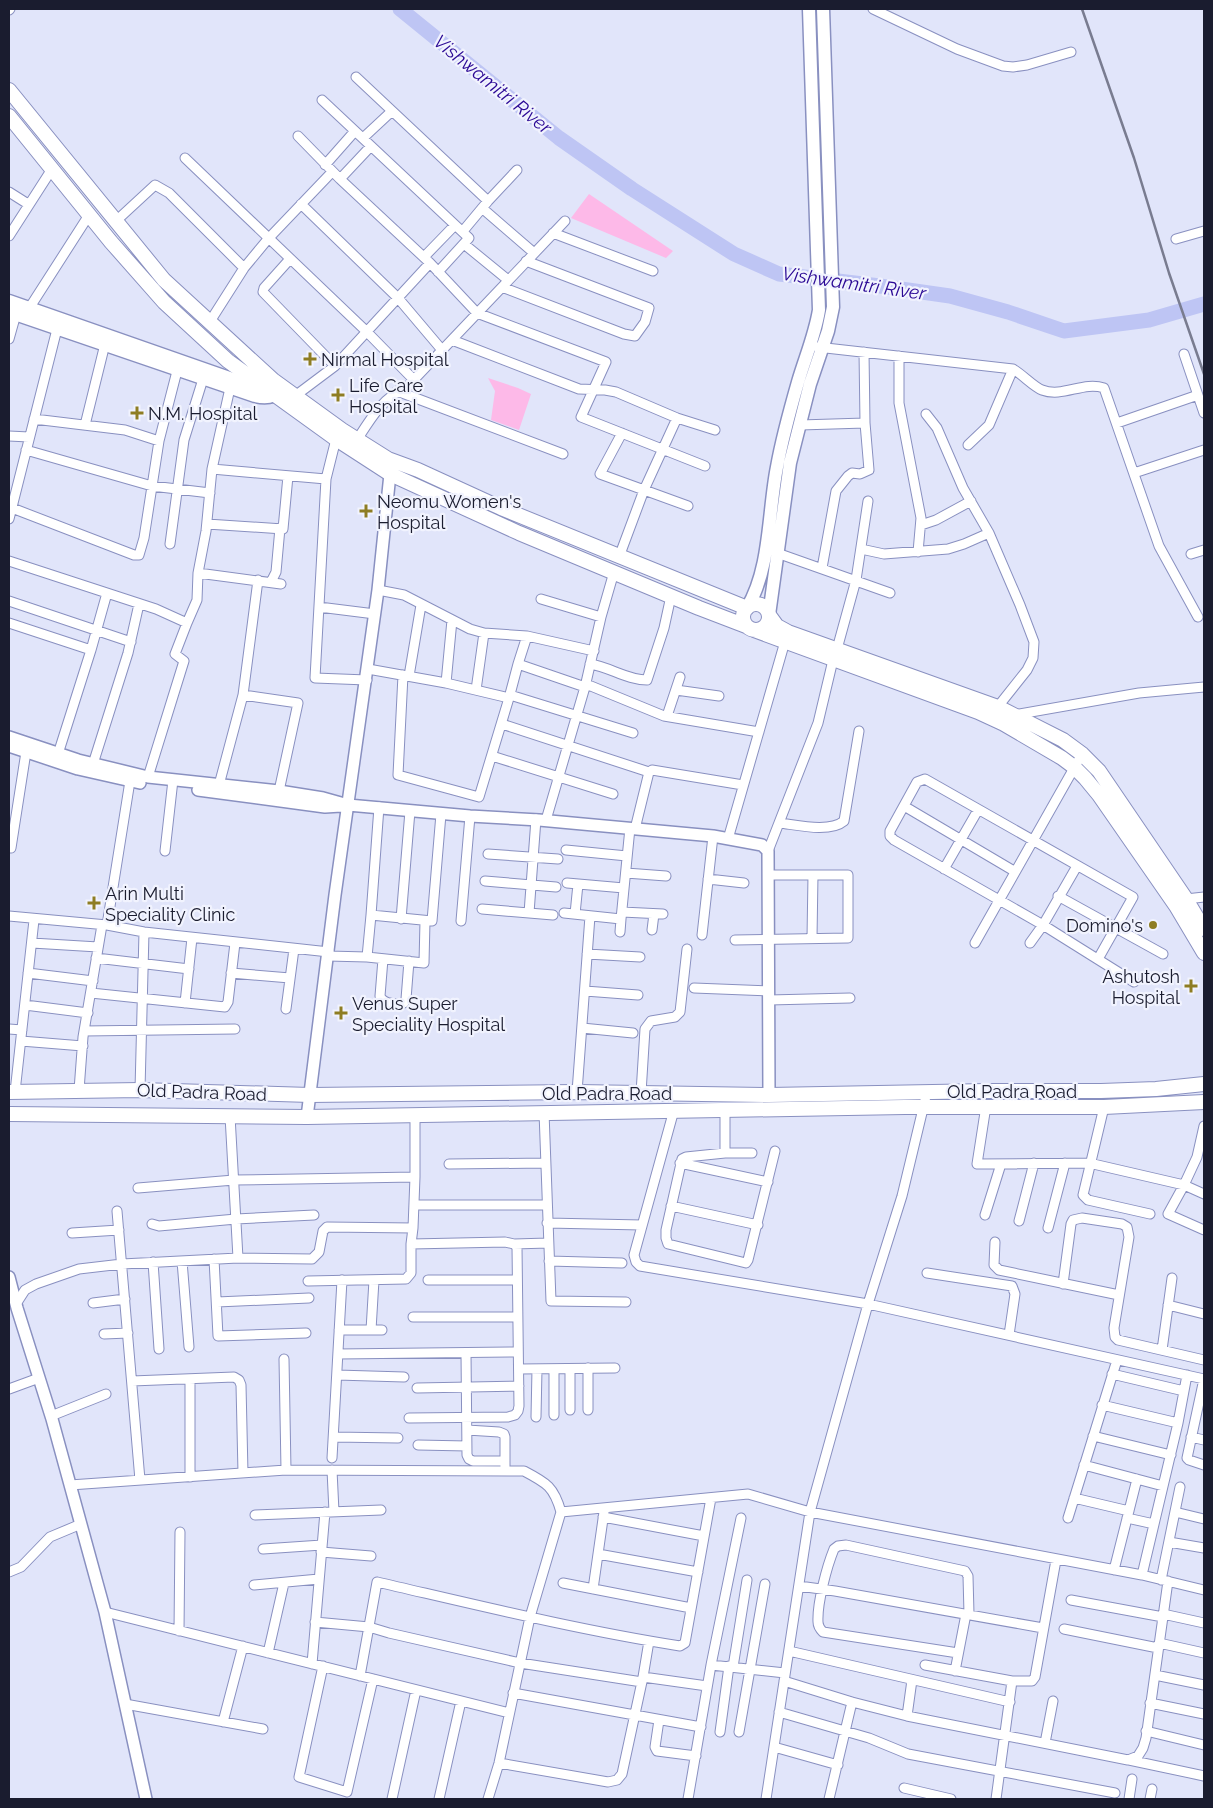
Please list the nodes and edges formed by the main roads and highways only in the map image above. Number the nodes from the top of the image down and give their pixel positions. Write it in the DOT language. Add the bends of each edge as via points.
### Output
graph roads {
  1 [pos="808,9"];
  2 [pos="823,9"];
  3 [pos="9,90"];
  4 [pos="9,116"];
  5 [pos="9,301"];
  6 [pos="12,313"];
  7 [pos="816,347"];
  8 [pos="279,389"];
  9 [pos="354,444"];
  10 [pos="392,468"];
  11 [pos="747,608"];
  12 [pos="769,615"];
  13 [pos="750,628"];
  14 [pos="786,637"];
  15 [pos="1000,716"];
  16 [pos="1204,929"];
  17 [pos="1204,953"];
  18 [pos="1204,1084"];
  19 [pos="12,1092"];
  20 [pos="1204,1102"];
  21 [pos="9,1114"];
  1 -- 7 [label="main road" via="820,310"];
  2 -- 7 [label="main road" via="833,307"];
  3 -- 8 [label="main road" via="164,280"];
  4 -- 8 [label="main road" via="89,216 164,302 228,361"];
  5 -- 8 [label="main road" via="235,380"];
  6 -- 8 [label="main road" via="255,396 266,397"];
  7 -- 11 [label="main road" via="798,382 777,468 762,570"];
  7 -- 12 [label="main road" via="790,463"];
  8 -- 9 [label="main road"];
  8 -- 9 [label="main road" via="336,439"];
  9 -- 10 [label="main road"];
  10 -- 11 [label="main road" via="418,470 501,508"];
  10 -- 13 [label="main road" via="520,533"];
  11 -- 12 [label="main road" via="751,604 759,604"];
  11 -- 13 [label="main road" via="743,618"];
  12 -- 13 [label="main road" via="765,626 758,630"];
  12 -- 14 [label="main road"];
  13 -- 14 [label="main road"];
  14 -- 15 [label="main road"];
  15 -- 16 [label="main road" via="1063,740 1082,754 1099,772"];
  15 -- 17 [label="main road" via="1074,767 1099,795 1176,906"];
  18 -- 19 [label="main road, Old Padra Road" via="1129,1090 769,1095 577,1092 310,1095 140,1090"];
  20 -- 21 [label="main road, Old Padra Road" via="1104,1107 725,1109 307,1117"];
}
